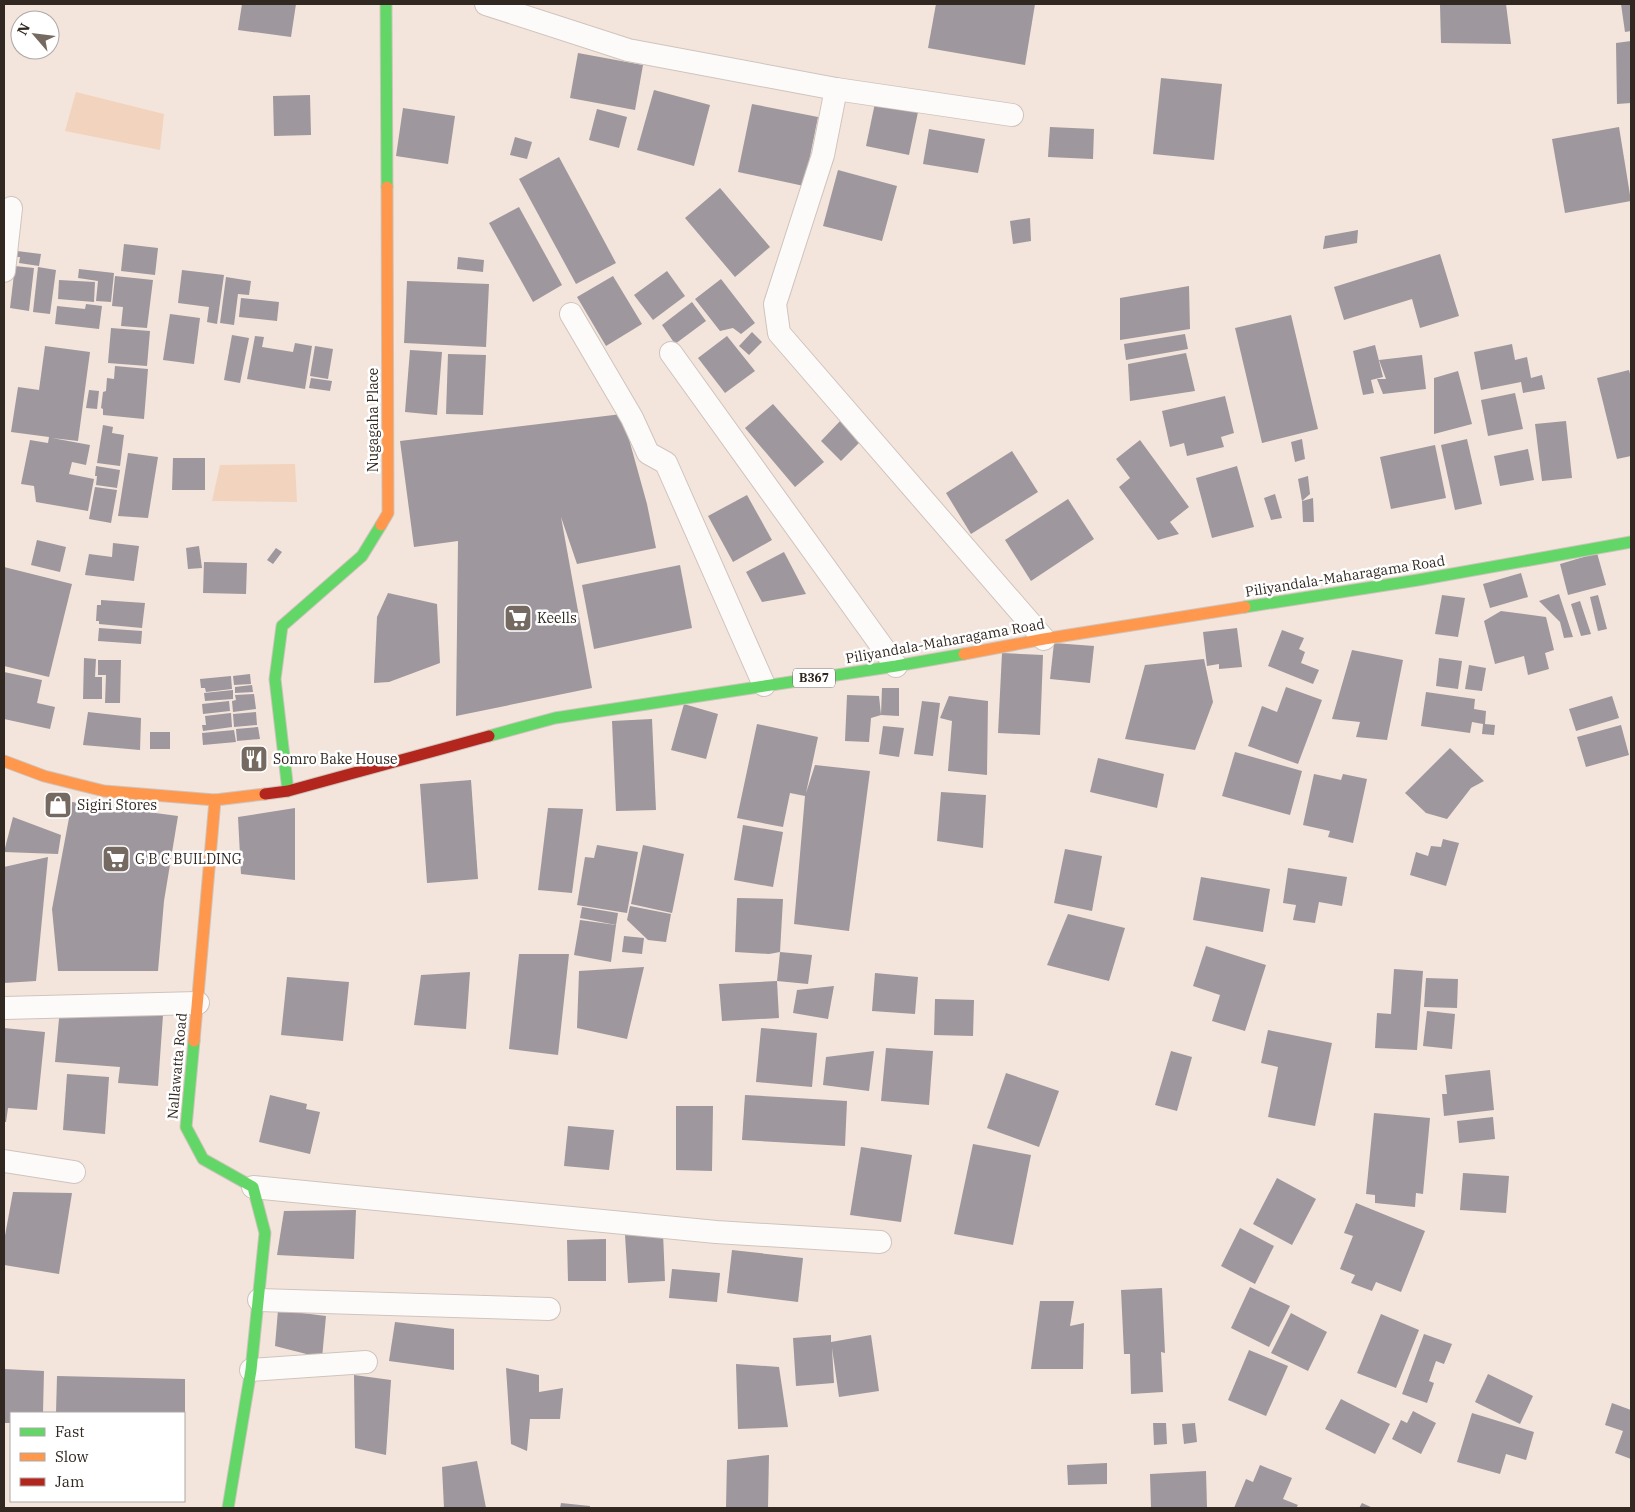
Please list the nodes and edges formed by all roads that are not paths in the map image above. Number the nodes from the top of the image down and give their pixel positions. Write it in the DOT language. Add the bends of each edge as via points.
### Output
graph roads {
  1 [pos="386,4"];
  2 [pos="486,4"];
  3 [pos="836,89"];
  4 [pos="1012,115"];
  5 [pos="11,208"];
  6 [pos="4,271"];
  7 [pos="572,314"];
  8 [pos="670,353"];
  9 [pos="1631,542"];
  10 [pos="1044,639"];
  11 [pos="896,666"];
  12 [pos="764,685"];
  13 [pos="4,762"];
  14 [pos="288,791"];
  15 [pos="215,800"];
  16 [pos="198,1003"];
  17 [pos="4,1008"];
  18 [pos="4,1162"];
  19 [pos="74,1172"];
  20 [pos="253,1187"];
  21 [pos="880,1242"];
  22 [pos="259,1300"];
  23 [pos="549,1309"];
  24 [pos="366,1362"];
  25 [pos="251,1370"];
  26 [pos="228,1508"];
  1 -- 14 [label="main road, Nugagaha Place" via="388,513 362,556 282,626 275,679"];
  2 -- 3 [label="street" via="628,50"];
  3 -- 4 [label="street"];
  3 -- 10 [label="street" via="823,155 775,304 779,333"];
  5 -- 6 [label="street"];
  7 -- 12 [label="street" via="632,418 648,453 666,463"];
  8 -- 11 [label="street"];
  9 -- 10 [label="main road, Piliyandala-Maharagama Road / B367" via="1418,580"];
  10 -- 11 [label="main road, Piliyandala-Maharagama Road / B367"];
  11 -- 12 [label="main road, Piliyandala-Maharagama Road / B367"];
  12 -- 14 [label="main road, Piliyandala-Maharagama Road / B367" via="555,718"];
  13 -- 15 [label="main road, Piliyandala-Maharagama Road / B367" via="44,776 104,790"];
  14 -- 15 [label="main road, Piliyandala-Maharagama Road / B367"];
  15 -- 16 [label="main road, Nallawatta Road"];
  16 -- 17 [label="street"];
  16 -- 20 [label="main road, Nallawatta Road" via="186,1127 203,1159"];
  18 -- 19 [label="street"];
  20 -- 21 [label="street" via="716,1232"];
  20 -- 22 [label="main road" via="265,1233"];
  22 -- 23 [label="street"];
  22 -- 25 [label="main road"];
  24 -- 25 [label="street"];
  25 -- 26 [label="main road"];
}
